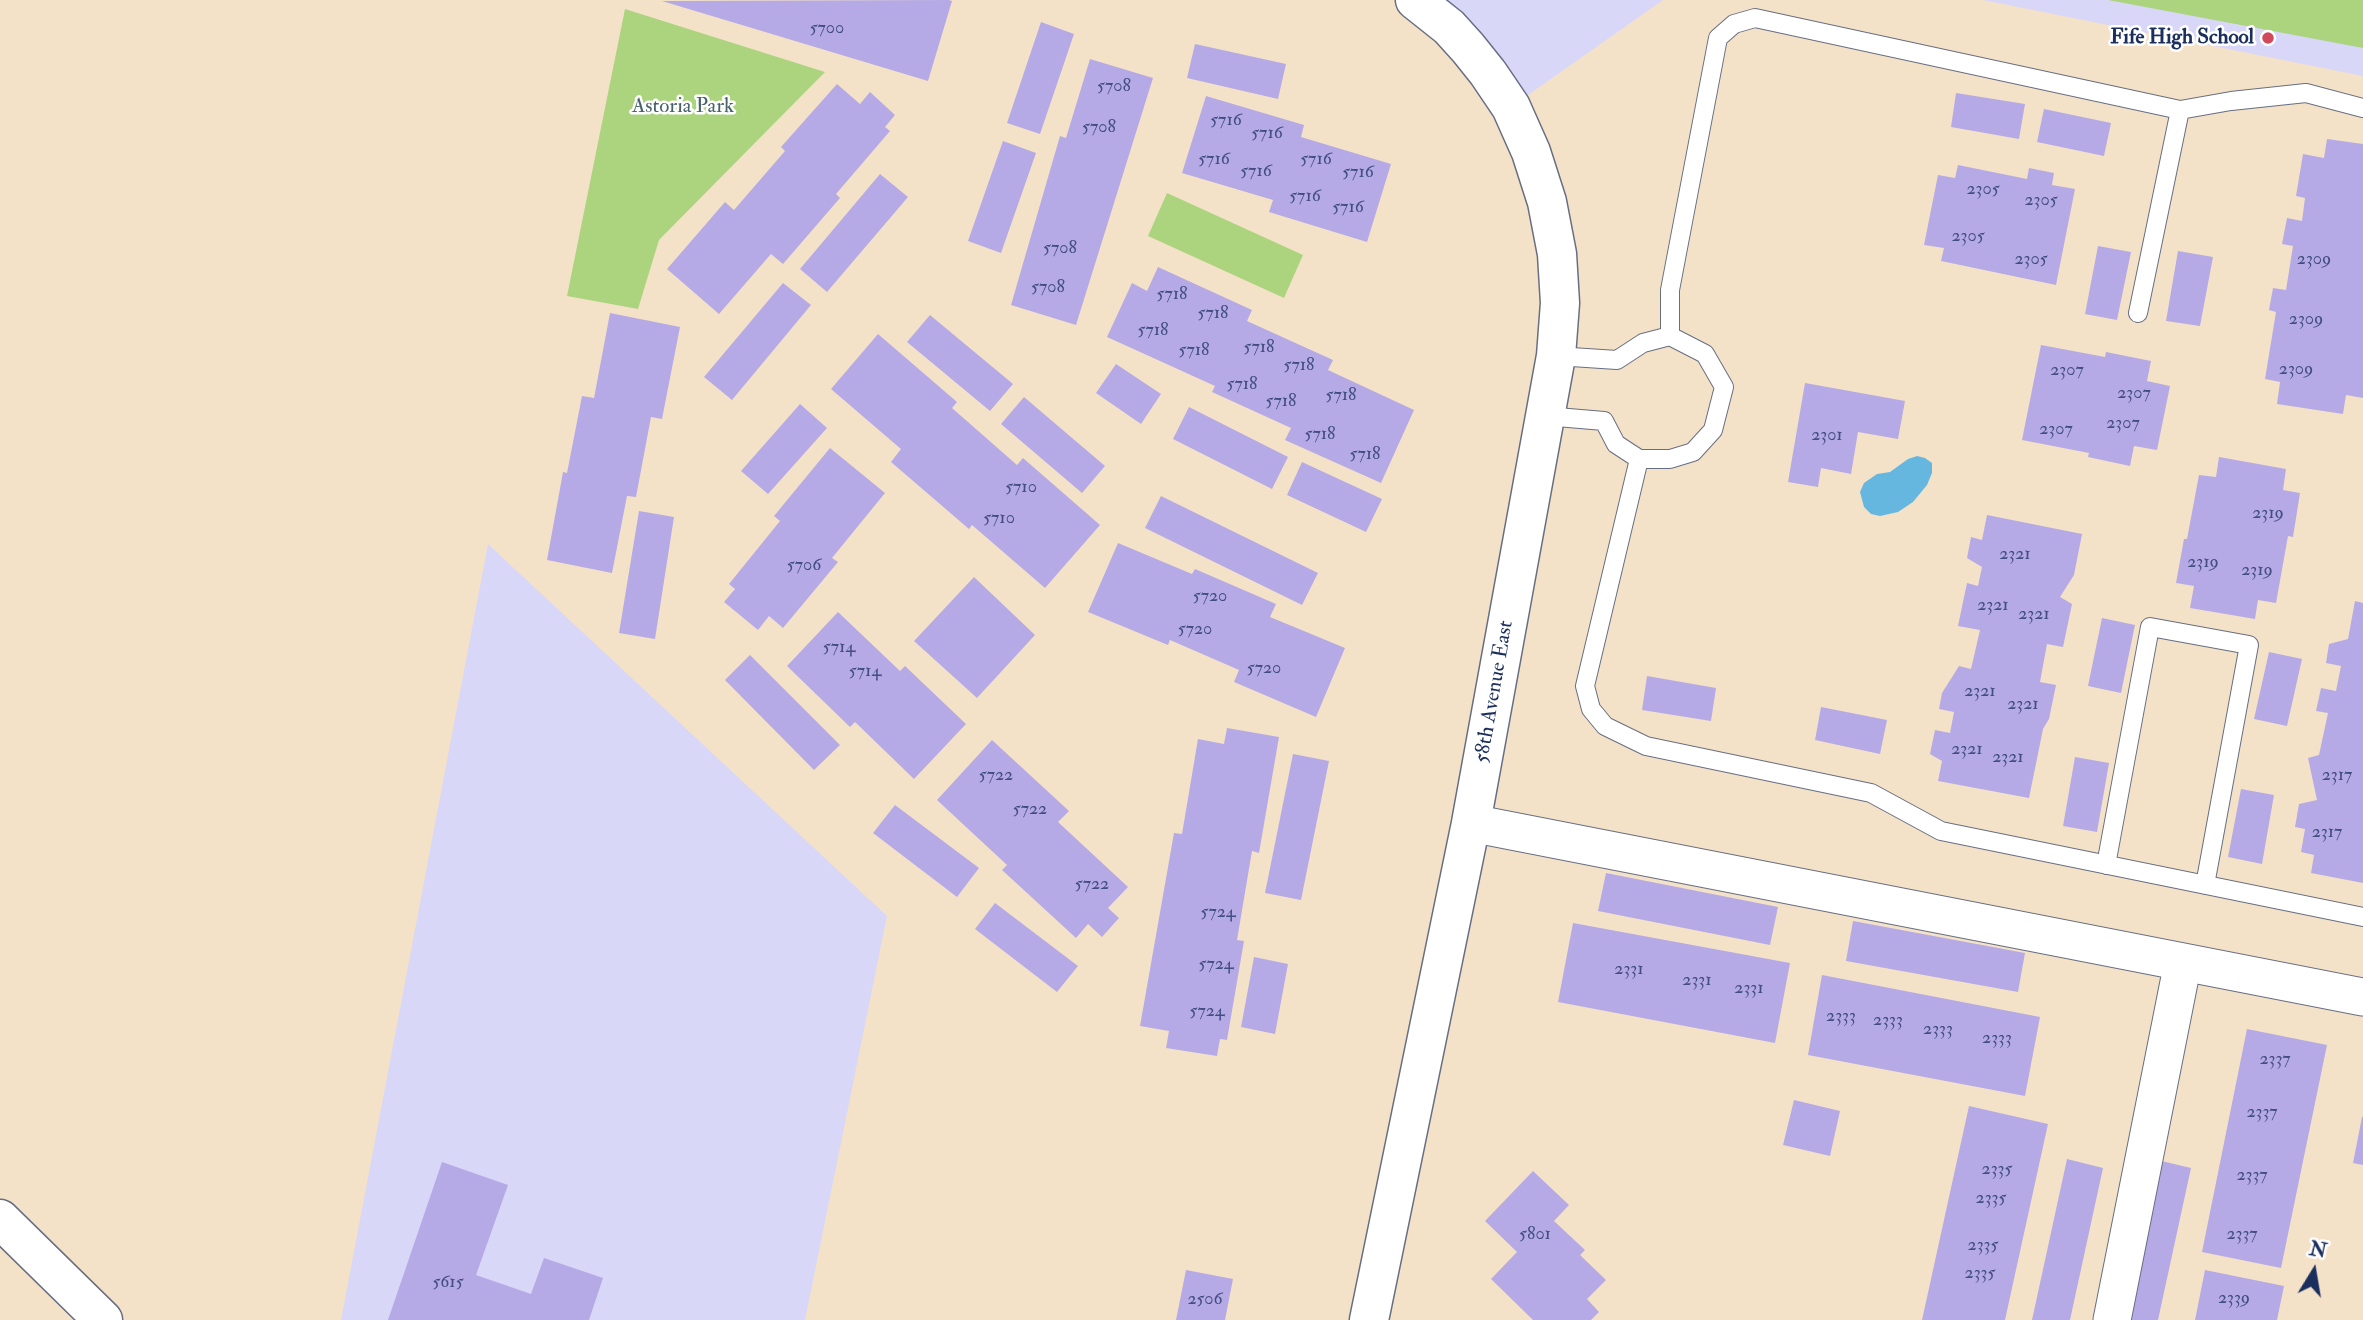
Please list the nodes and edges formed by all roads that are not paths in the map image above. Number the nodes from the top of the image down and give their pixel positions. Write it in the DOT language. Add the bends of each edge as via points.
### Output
graph roads {
  1 [pos="1427,3"];
  2 [pos="2363,108"];
  3 [pos="2180,110"];
  4 [pos="2138,313"];
  5 [pos="1670,336"];
  6 [pos="1556,356"];
  7 [pos="1545,416"];
  8 [pos="1639,459"];
  9 [pos="1471,823"];
  10 [pos="2106,865"];
  11 [pos="2205,885"];
  12 [pos="2363,916"];
  13 [pos="2183,962"];
  14 [pos="2363,997"];
  15 [pos="0,1219"];
  16 [pos="103,1320"];
  17 [pos="1369,1320"];
  18 [pos="2112,1320"];
  1 -- 6 [label="street, 58th Avenue East" via="1488,73 1511,107 1531,152 1557,254"];
  2 -- 3 [label="lane" via="2306,93"];
  3 -- 4 [label="lane"];
  3 -- 5 [label="lane" via="1755,18 1734,24 1718,38 1670,290"];
  5 -- 6 [label="lane" via="1643,343 1617,360"];
  5 -- 8 [label="lane" via="1705,354 1724,387 1713,430 1693,452 1670,459"];
  6 -- 7 [label="street, 58th Avenue East"];
  7 -- 8 [label="lane" via="1604,421 1616,444"];
  7 -- 9 [label="street, 58th Avenue East"];
  8 -- 10 [label="lane" via="1585,686 1591,709 1605,726 1646,746 1871,793 1941,831"];
  9 -- 13 [label="street"];
  9 -- 17 [label="street, 58th Avenue East"];
  10 -- 11 [label="lane"];
  10 -- 11 [label="lane" via="2150,627 2249,645"];
  11 -- 12 [label="lane"];
  13 -- 14 [label="street"];
  13 -- 18 [label="street"];
  15 -- 16 [label="street"];
}
